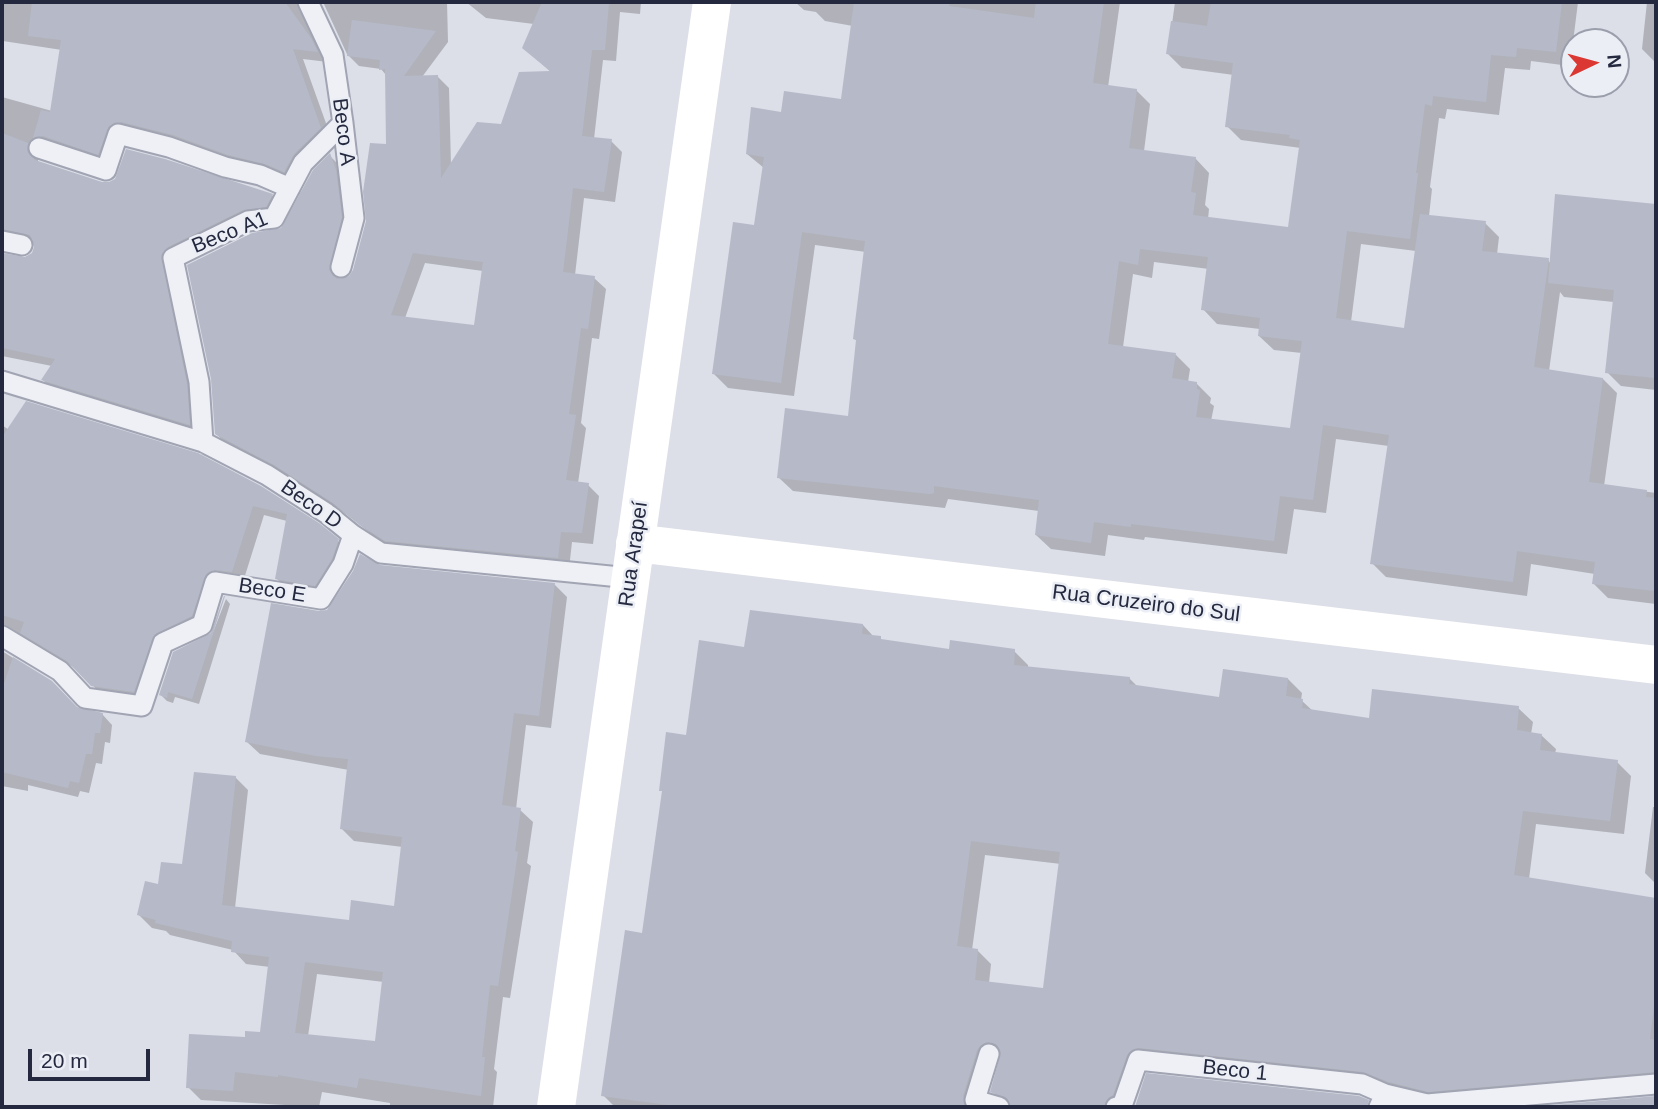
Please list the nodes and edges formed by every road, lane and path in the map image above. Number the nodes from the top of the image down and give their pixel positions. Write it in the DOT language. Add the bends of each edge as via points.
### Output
graph roads {
  1 [pos="308,2"];
  2 [pos="712,2"];
  3 [pos="343,123"];
  4 [pos="39,148"];
  5 [pos="290,188"];
  6 [pos="2,241"];
  7 [pos="22,244"];
  8 [pos="341,267"];
  9 [pos="2,381"];
  10 [pos="203,442"];
  11 [pos="353,535"];
  12 [pos="633,561"];
  13 [pos="2,636"];
  14 [pos="1656,666"];
  15 [pos="989,1054"];
  16 [pos="1656,1084"];
  17 [pos="1382,1101"];
  18 [pos="560,1107"];
  19 [pos="999,1107"];
  20 [pos="1116,1107"];
  1 -- 3 [label="lane, Beco A" via="333,55"];
  2 -- 12 [label="street, Rua Arapeí"];
  3 -- 5 [label="lane, Beco A1" via="303,163"];
  3 -- 8 [label="lane, Beco A" via="354,218"];
  4 -- 5 [label="lane" via="106,170 118,134"];
  5 -- 10 [label="lane, Beco A1" via="274,218 248,221 173,258 199,382"];
  6 -- 7 [label="lane"];
  9 -- 10 [label="lane, Beco D"];
  10 -- 11 [label="lane, Beco D" via="267,475"];
  11 -- 12 [label="lane, Beco D" via="381,553"];
  11 -- 13 [label="lane, Beco E" via="343,564 321,599 215,582 202,625 163,642 142,706 85,698 60,671"];
  12 -- 14 [label="street, Rua Cruzeiro do Sul"];
  12 -- 18 [label="street, Rua Arapeí"];
  15 -- 19 [label="lane" via="975,1100"];
  16 -- 17 [label="lane" via="1427,1104"];
  17 -- 20 [label="lane, Beco 1" via="1362,1084 1138,1060 1122,1106"];
}
